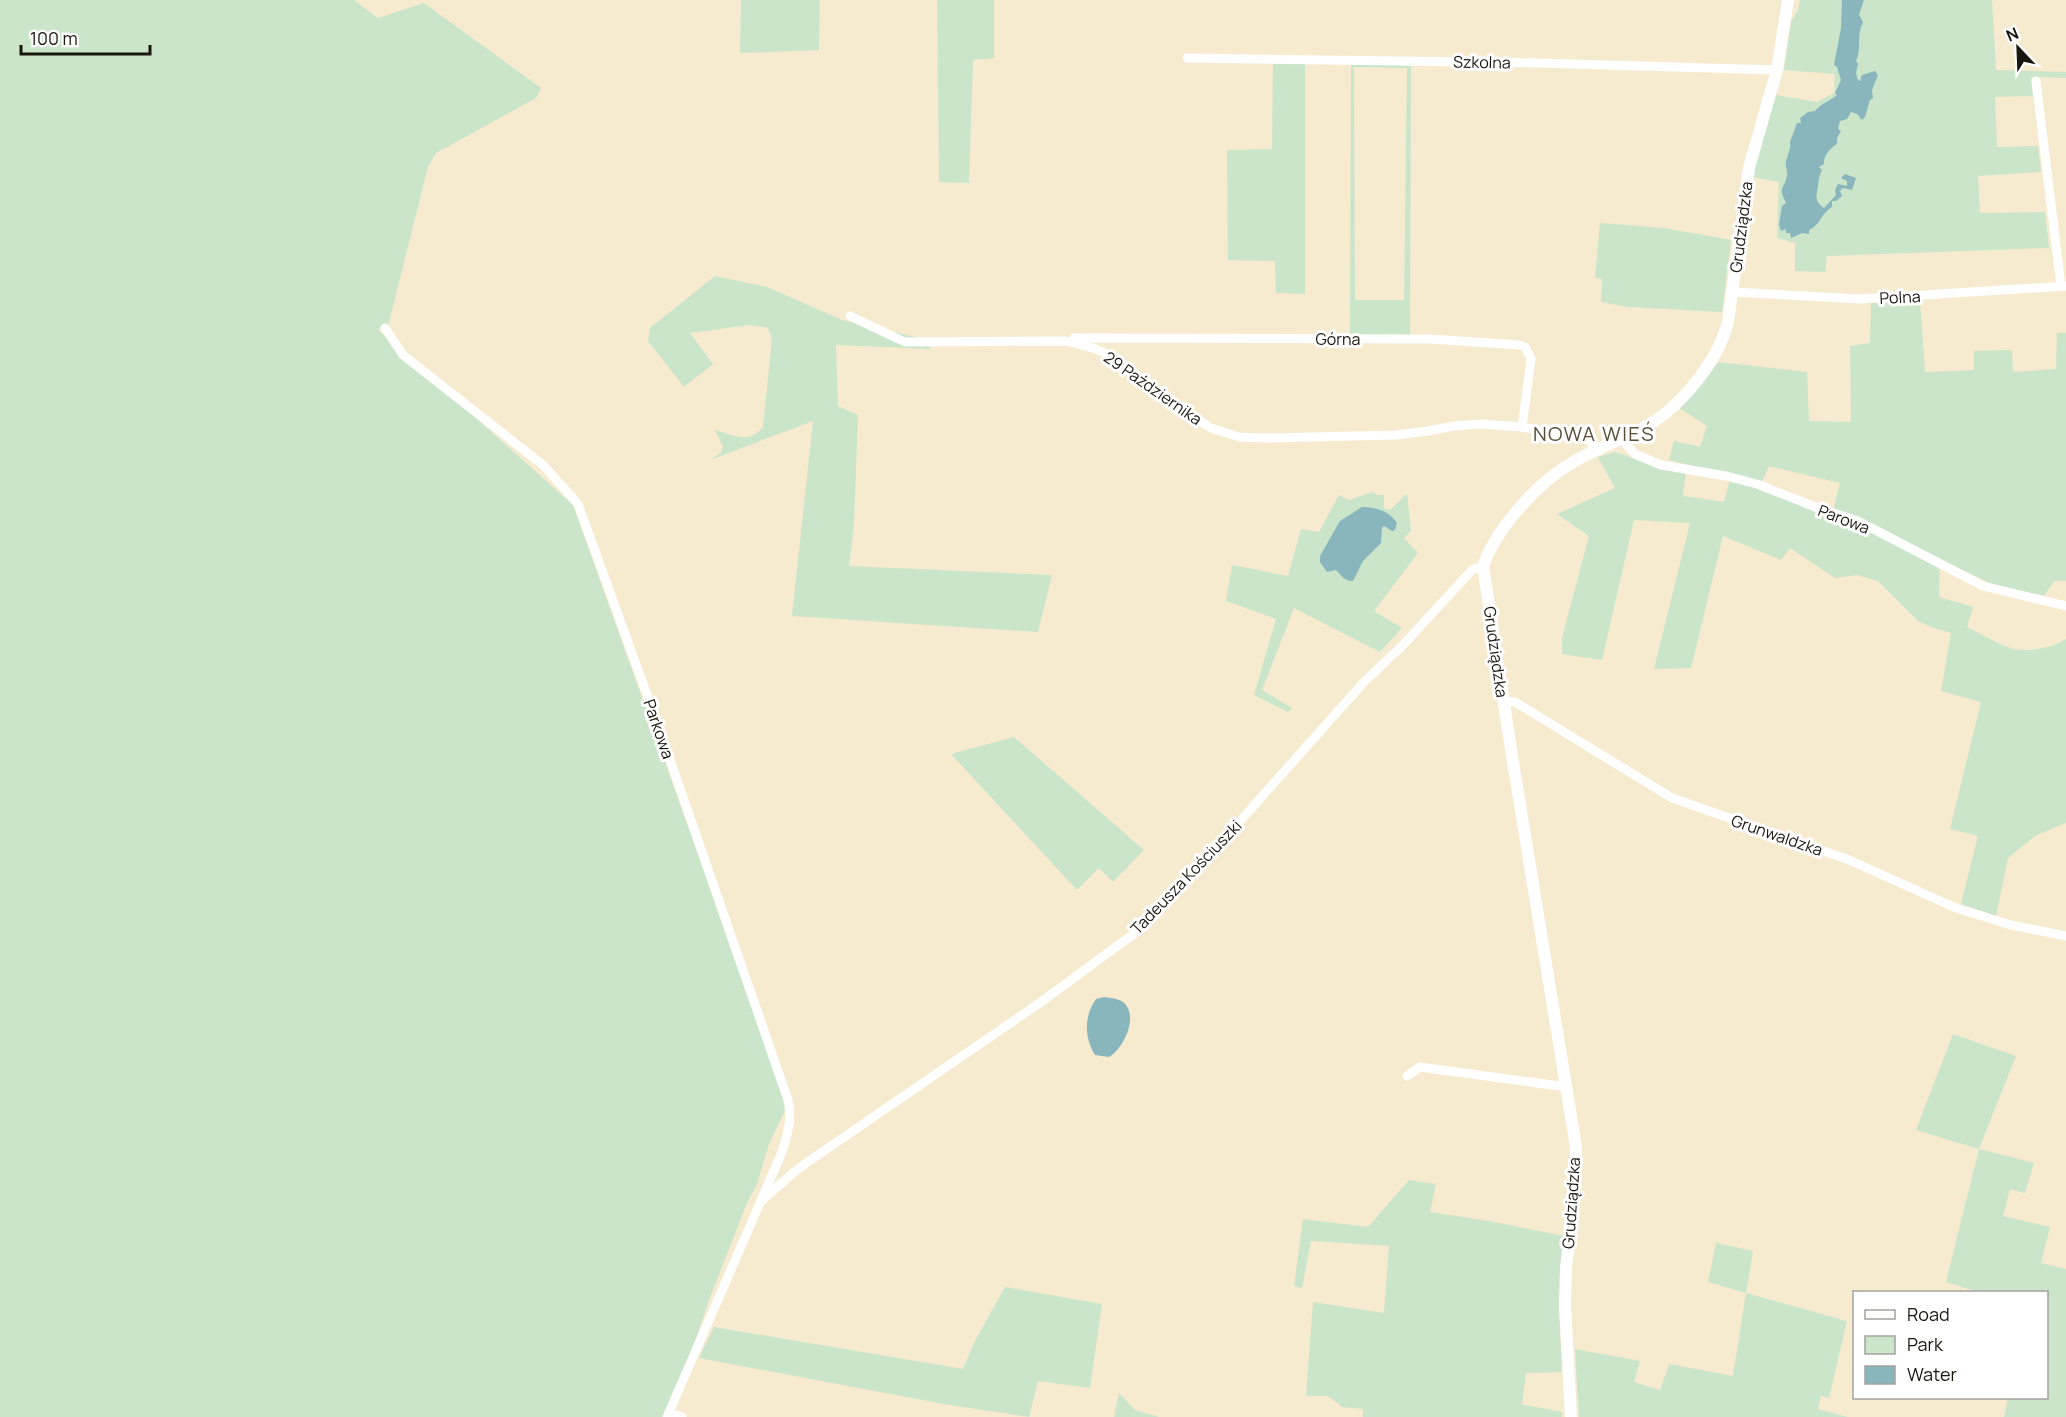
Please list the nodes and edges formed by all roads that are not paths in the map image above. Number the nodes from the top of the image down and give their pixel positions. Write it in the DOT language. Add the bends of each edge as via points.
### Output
graph roads {
  1 [pos="1788,0"];
  2 [pos="1187,58"];
  3 [pos="1777,70"];
  4 [pos="2036,81"];
  5 [pos="2063,286"];
  6 [pos="1733,292"];
  7 [pos="850,316"];
  8 [pos="385,328"];
  9 [pos="1071,342"];
  10 [pos="1522,427"];
  11 [pos="1622,439"];
  12 [pos="1597,449"];
  13 [pos="1483,566"];
  14 [pos="2066,606"];
  15 [pos="1503,702"];
  16 [pos="2066,936"];
  17 [pos="1407,1076"];
  18 [pos="1567,1087"];
  19 [pos="759,1204"];
  20 [pos="668,1415"];
  21 [pos="682,1417"];
  22 [pos="1570,1417"];
  1 -- 3 [label="street, Grudziądzka"];
  2 -- 3 [label="street, Szkolna"];
  3 -- 6 [label="street, Grudziądzka" via="1749,168"];
  4 -- 5 [label="street"];
  5 -- 6 [label="street, Polna" via="1860,299"];
  6 -- 11 [label="street, Grudziądzka" via="1724,338 1708,368 1675,404 1648,426"];
  7 -- 9 [label="street, 29 Października" via="905,342"];
  8 -- 19 [label="street, Parkowa" via="403,355 543,465 578,504 788,1100 789,1132"];
  9 -- 10 [label="street, 29 Października" via="1115,358 1184,411 1211,428 1239,437 1396,435 1481,424"];
  9 -- 10 [label="street, Górna" via="1074,338 1430,339 1519,345 1525,347 1531,359"];
  10 -- 12 [label="street, 29 Października" via="1589,440"];
  11 -- 12 [label="street, Grudziądzka"];
  11 -- 14 [label="street, Parowa" via="1635,454 1661,465 1757,484 1858,521 1983,586"];
  12 -- 13 [label="street, Grudziądzka" via="1553,476 1525,501 1488,552"];
  13 -- 15 [label="street, Grudziądzka"];
  13 -- 19 [label="street, Tadeusza Kościuszki" via="1472,570 1364,682 1135,933 799,1167"];
  15 -- 16 [label="street, Grunwaldzka" via="1515,702 1672,798 1849,860 1956,908"];
  15 -- 18 [label="street, Grudziądzka"];
  17 -- 18 [label="street" via="1420,1067"];
  18 -- 22 [label="street, Grudziądzka" via="1576,1147 1565,1305"];
  19 -- 20 [label="street, Parkowa"];
  20 -- 21 [label="street"];
}
